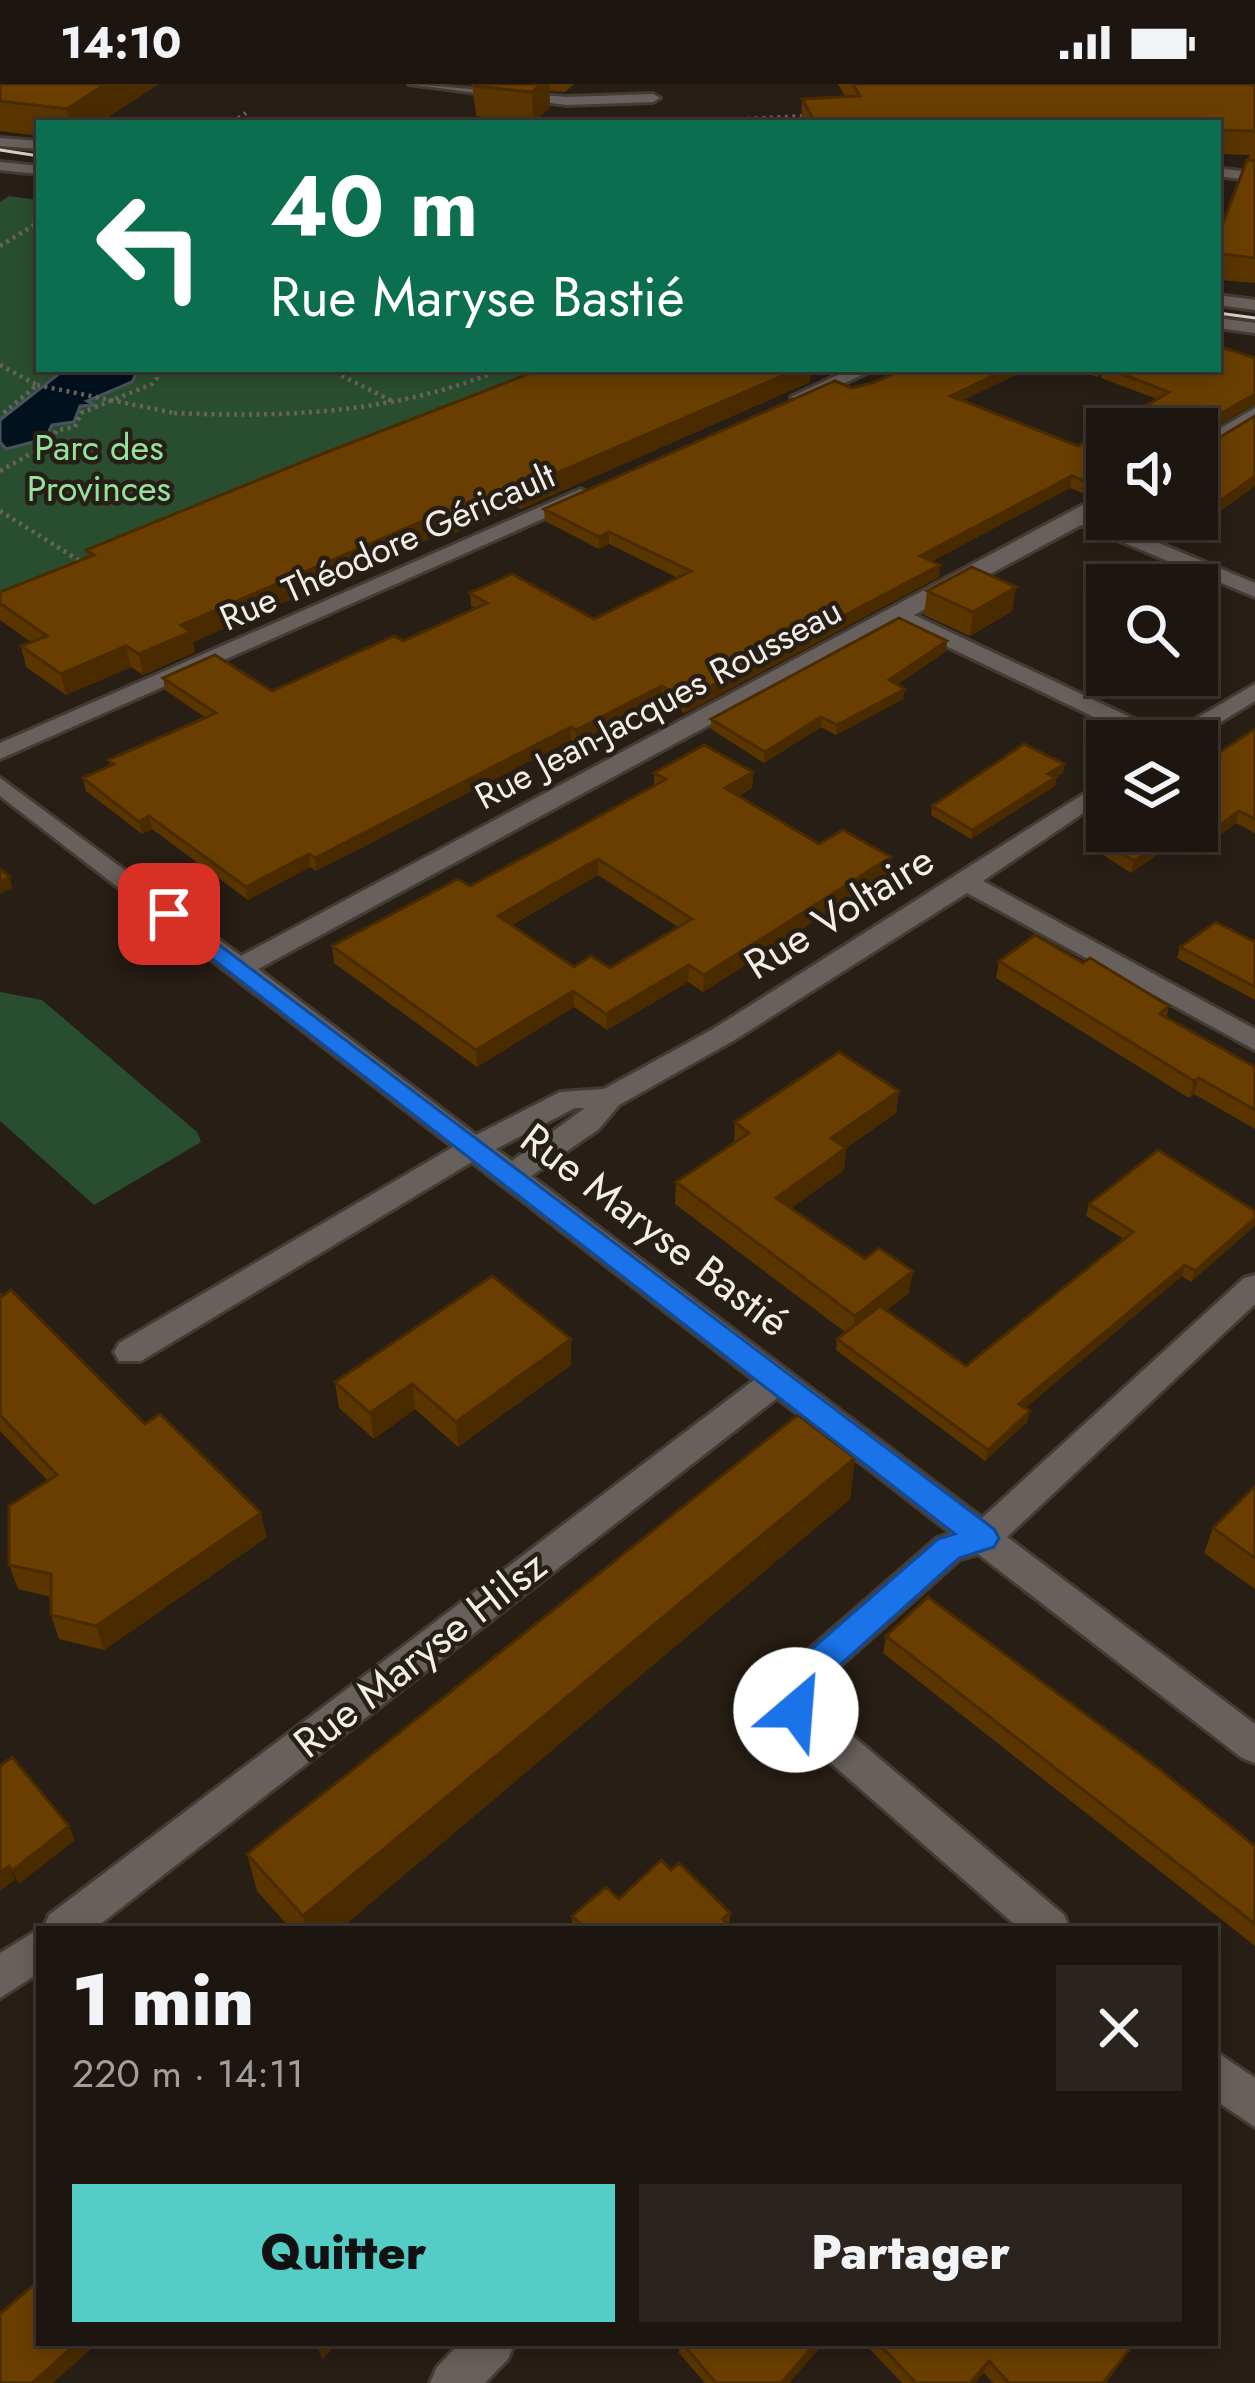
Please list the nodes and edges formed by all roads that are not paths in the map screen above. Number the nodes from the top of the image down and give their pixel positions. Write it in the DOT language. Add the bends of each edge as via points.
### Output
graph roads {
  1 [pos="416,84"];
  2 [pos="650,91"];
  3 [pos="662,120"];
  4 [pos="0,142"];
  5 [pos="36,145"];
  6 [pos="0,166"];
  7 [pos="36,170"];
  8 [pos="1221,172"];
  9 [pos="1255,177"];
  10 [pos="1221,300"];
  11 [pos="1255,305"];
  12 [pos="1221,323"];
  13 [pos="1255,328"];
  14 [pos="859,372"];
  15 [pos="771,410"];
  16 [pos="1255,413"];
  17 [pos="1218,437"];
  18 [pos="610,482"];
  19 [pos="1086,513"];
  20 [pos="1080,517"];
  21 [pos="1255,591"];
  22 [pos="898,615"];
  23 [pos="1255,691"];
  24 [pos="1118,720"];
  25 [pos="1208,720"];
  26 [pos="0,752"];
  27 [pos="0,785"];
  28 [pos="1086,800"];
  29 [pos="966,882"];
  30 [pos="240,968"];
  31 [pos="1255,1041"];
  32 [pos="610,1098"];
  33 [pos="474,1148"];
  34 [pos="512,1176"];
  35 [pos="1255,1286"];
  36 [pos="130,1352"];
  37 [pos="777,1380"];
  38 [pos="983,1538"];
  39 [pos="1255,1746"];
  40 [pos="67,1926"];
  41 [pos="1046,1926"];
  42 [pos="36,1950"];
  43 [pos="0,1978"];
  44 [pos="1218,2075"];
  45 [pos="1255,2107"];
  46 [pos="489,2346"];
  47 [pos="453,2383"];
  1 -- 2 [label="street" via="567,101"];
  2 -- 3 [label="street"];
  4 -- 5 [label="street"];
  6 -- 7 [label="street"];
  8 -- 9 [label="street"];
  10 -- 11 [label="street"];
  12 -- 13 [label="street"];
  14 -- 15 [label="street"];
  16 -- 17 [label="street"];
  18 -- 26 [label="street, Rue Théodore Géricault"];
  19 -- 20 [label="street, Rue Jean-Jacques Rousseau"];
  20 -- 21 [label="street"];
  20 -- 22 [label="street, Rue Jean-Jacques Rousseau"];
  22 -- 24 [label="street"];
  22 -- 30 [label="street, Rue Jean-Jacques Rousseau"];
  23 -- 25 [label="street"];
  27 -- 30 [label="street, Rue Maryse Bastié"];
  28 -- 29 [label="street, Rue Voltaire"];
  29 -- 31 [label="street"];
  29 -- 32 [label="street, Rue Voltaire"];
  30 -- 33 [label="street, Rue Maryse Bastié"];
  32 -- 33 [label="street, Rue Voltaire" via="570,1100"];
  32 -- 34 [label="street, Rue Voltaire"];
  33 -- 34 [label="street, Rue Maryse Bastié"];
  33 -- 36 [label="street, Rue Voltaire"];
  34 -- 37 [label="street, Rue Maryse Bastié"];
  35 -- 38 [label="street"];
  37 -- 38 [label="street, Rue Maryse Bastié"];
  37 -- 40 [label="street, Rue Maryse Hilsz"];
  38 -- 39 [label="street, Rue Maryse Bastié"];
  38 -- 41 [label="street" via="949,1548 796,1683 796,1710"];
  42 -- 43 [label="street"];
  44 -- 45 [label="street"];
  46 -- 47 [label="street"];
}
